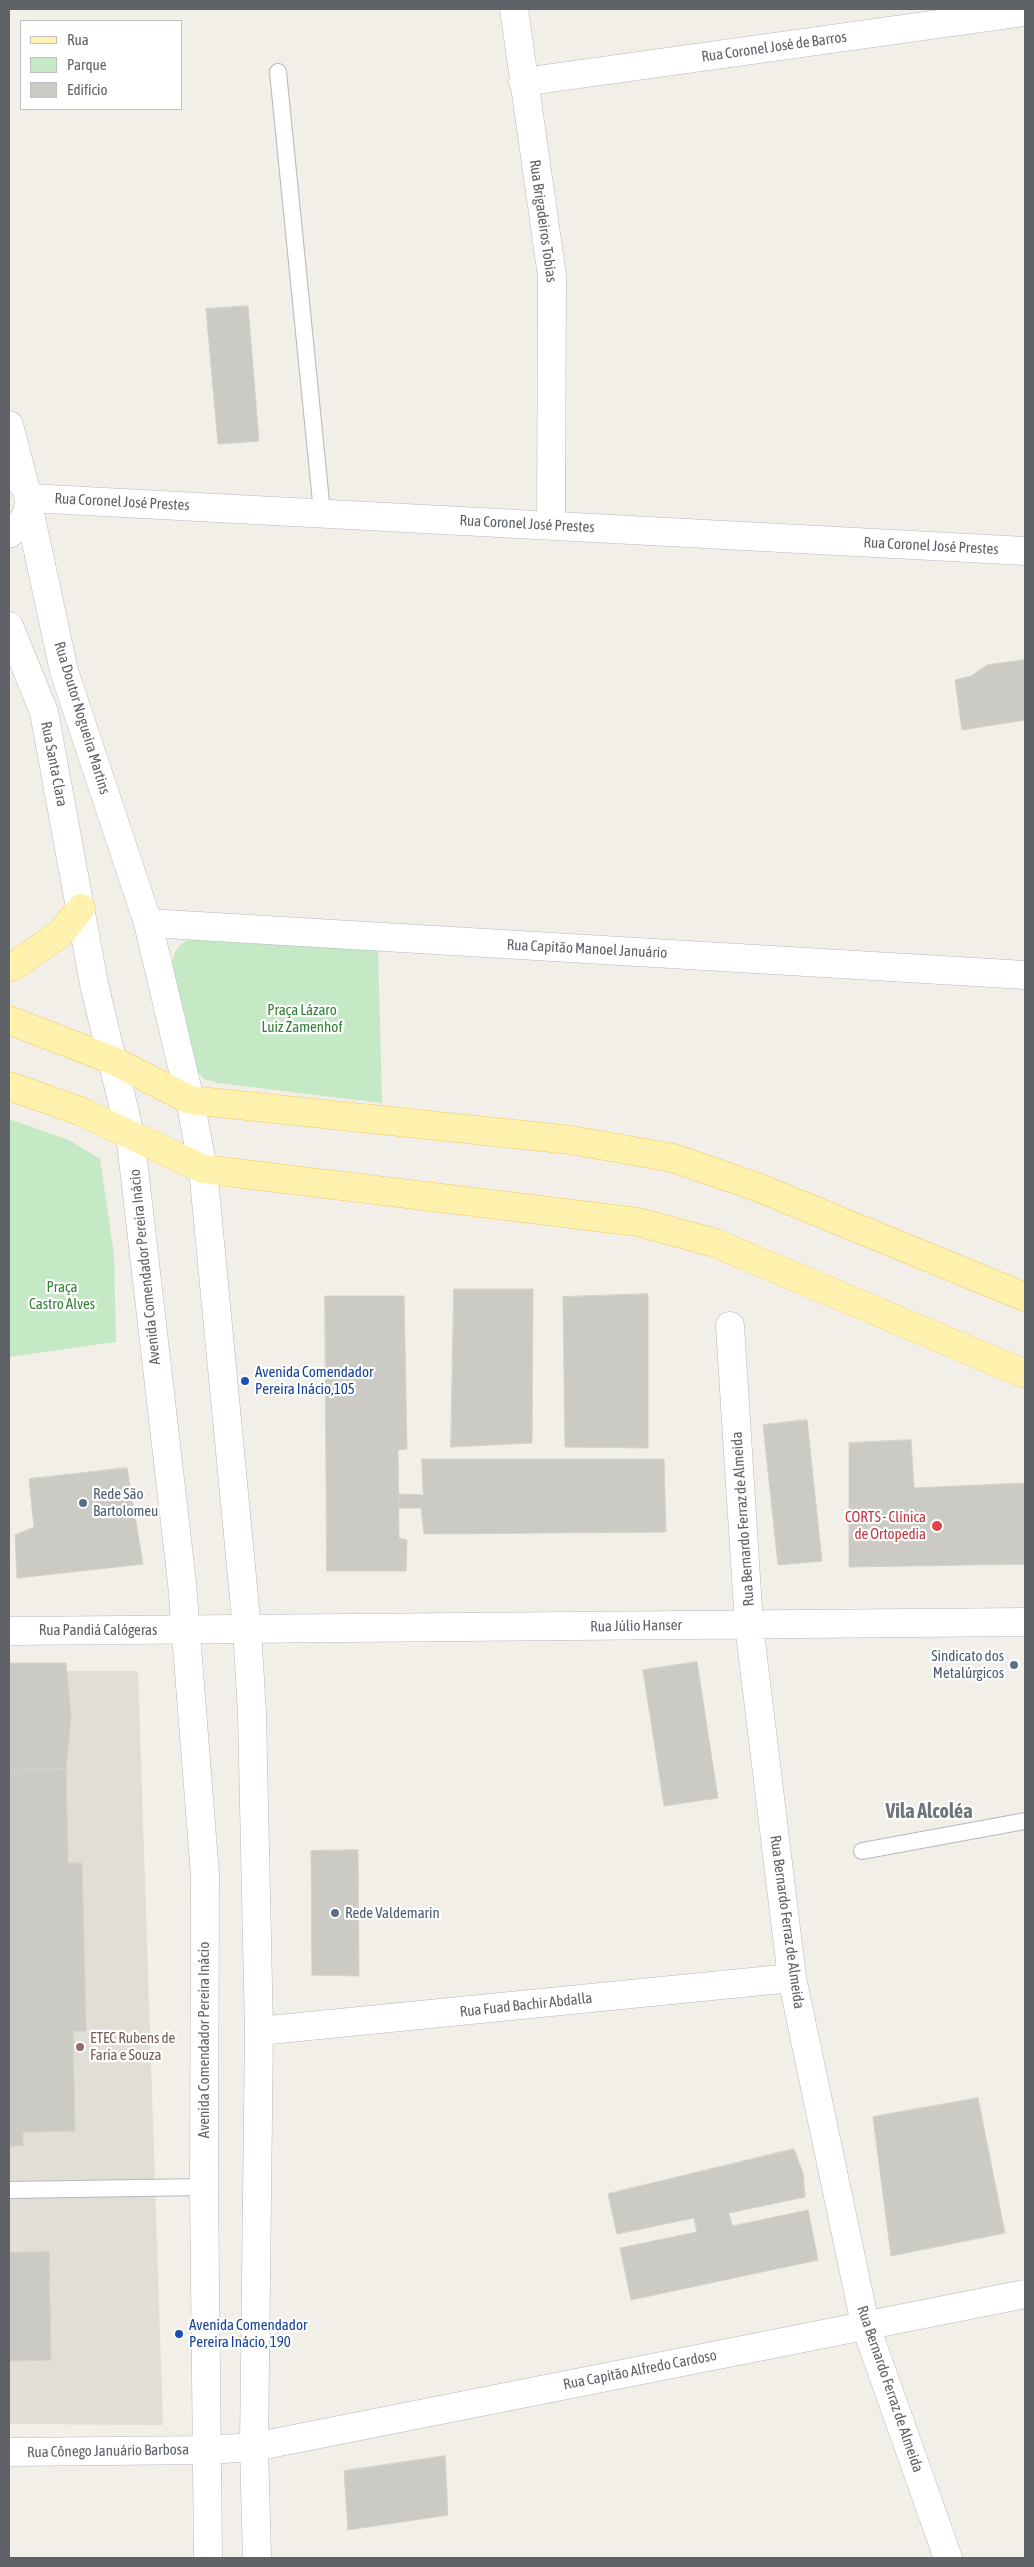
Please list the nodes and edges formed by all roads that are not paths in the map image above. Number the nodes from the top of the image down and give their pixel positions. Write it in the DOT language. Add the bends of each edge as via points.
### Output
graph roads {
  1 [pos="514,9"];
  2 [pos="1025,12"];
  3 [pos="278,72"];
  4 [pos="522,82"];
  5 [pos="9,425"];
  6 [pos="23,492"];
  7 [pos="322,512"];
  8 [pos="551,525"];
  9 [pos="9,534"];
  10 [pos="1025,551"];
  11 [pos="9,626"];
  12 [pos="81,908"];
  13 [pos="148,923"];
  14 [pos="9,967"];
  15 [pos="1025,975"];
  16 [pos="9,1020"];
  17 [pos="112,1060"];
  18 [pos="9,1086"];
  19 [pos="190,1100"];
  20 [pos="130,1134"];
  21 [pos="203,1169"];
  22 [pos="1025,1297"];
  23 [pos="730,1326"];
  24 [pos="1025,1374"];
  25 [pos="1025,1622"];
  26 [pos="749,1625"];
  27 [pos="247,1629"];
  28 [pos="187,1630"];
  29 [pos="9,1631"];
  30 [pos="1025,1821"];
  31 [pos="862,1851"];
  32 [pos="792,1978"];
  33 [pos="259,2031"];
  34 [pos="204,2186"];
  35 [pos="9,2190"];
  36 [pos="1025,2294"];
  37 [pos="865,2324"];
  38 [pos="254,2447"];
  39 [pos="207,2450"];
  40 [pos="9,2452"];
  41 [pos="208,2558"];
  42 [pos="257,2558"];
  43 [pos="948,2558"];
  1 -- 4 [label="street, Rua Brigadeiros Tobias"];
  2 -- 4 [label="street, Rua Coronel José de Barros"];
  3 -- 7 [label="lane"];
  4 -- 8 [label="street, Rua Brigadeiros Tobias" via="552,276"];
  5 -- 6 [label="street, Rua Doutor Nogueira Martins"];
  6 -- 7 [label="street, Rua Coronel José Prestes"];
  6 -- 9 [label="street" via="24,520"];
  6 -- 13 [label="street, Rua Doutor Nogueira Martins" via="64,671"];
  7 -- 8 [label="street, Rua Coronel José Prestes"];
  8 -- 10 [label="street, Rua Coronel José Prestes"];
  11 -- 12 [label="street, Rua Santa Clara" via="44,712"];
  12 -- 14 [label="main road" via="61,933"];
  12 -- 17 [label="street, Avenida Comendador Pereira Inácio"];
  13 -- 15 [label="street, Rua Capitão Manoel Januário"];
  13 -- 19 [label="street"];
  16 -- 17 [label="main road"];
  17 -- 19 [label="main road"];
  17 -- 20 [label="street, Avenida Comendador Pereira Inácio"];
  18 -- 20 [label="main road" via="80,1111"];
  19 -- 21 [label="street"];
  19 -- 22 [label="main road" via="571,1140 673,1158 757,1187"];
  20 -- 21 [label="main road"];
  20 -- 28 [label="street, Avenida Comendador Pereira Inácio"];
  21 -- 24 [label="main road" via="638,1222 715,1244"];
  21 -- 27 [label="street"];
  23 -- 26 [label="street, Rua Bernardo Ferraz de Almeida"];
  25 -- 26 [label="street, Rua Júlio Hanser"];
  26 -- 27 [label="street, Rua Júlio Hanser"];
  26 -- 32 [label="street, Rua Bernardo Ferraz de Almeida"];
  27 -- 28 [label="street"];
  27 -- 33 [label="street"];
  28 -- 29 [label="street, Rua Pandiá Calógeras"];
  28 -- 34 [label="street, Avenida Comendador Pereira Inácio" via="205,1875"];
  30 -- 31 [label="lane"];
  32 -- 33 [label="street, Rua Fuad Bachir Abdalla"];
  32 -- 37 [label="street, Rua Bernardo Ferraz de Almeida"];
  33 -- 38 [label="street"];
  34 -- 35 [label="lane"];
  34 -- 39 [label="street, Avenida Comendador Pereira Inácio"];
  36 -- 37 [label="street, Rua Capitão Alfredo Cardoso"];
  37 -- 38 [label="street, Rua Capitão Alfredo Cardoso"];
  37 -- 43 [label="street, Rua Bernardo Ferraz de Almeida"];
  38 -- 39 [label="street"];
  38 -- 42 [label="street"];
  39 -- 40 [label="street, Rua Cônego Januário Barbosa"];
  39 -- 41 [label="street, Avenida Comendador Pereira Inácio"];
}
